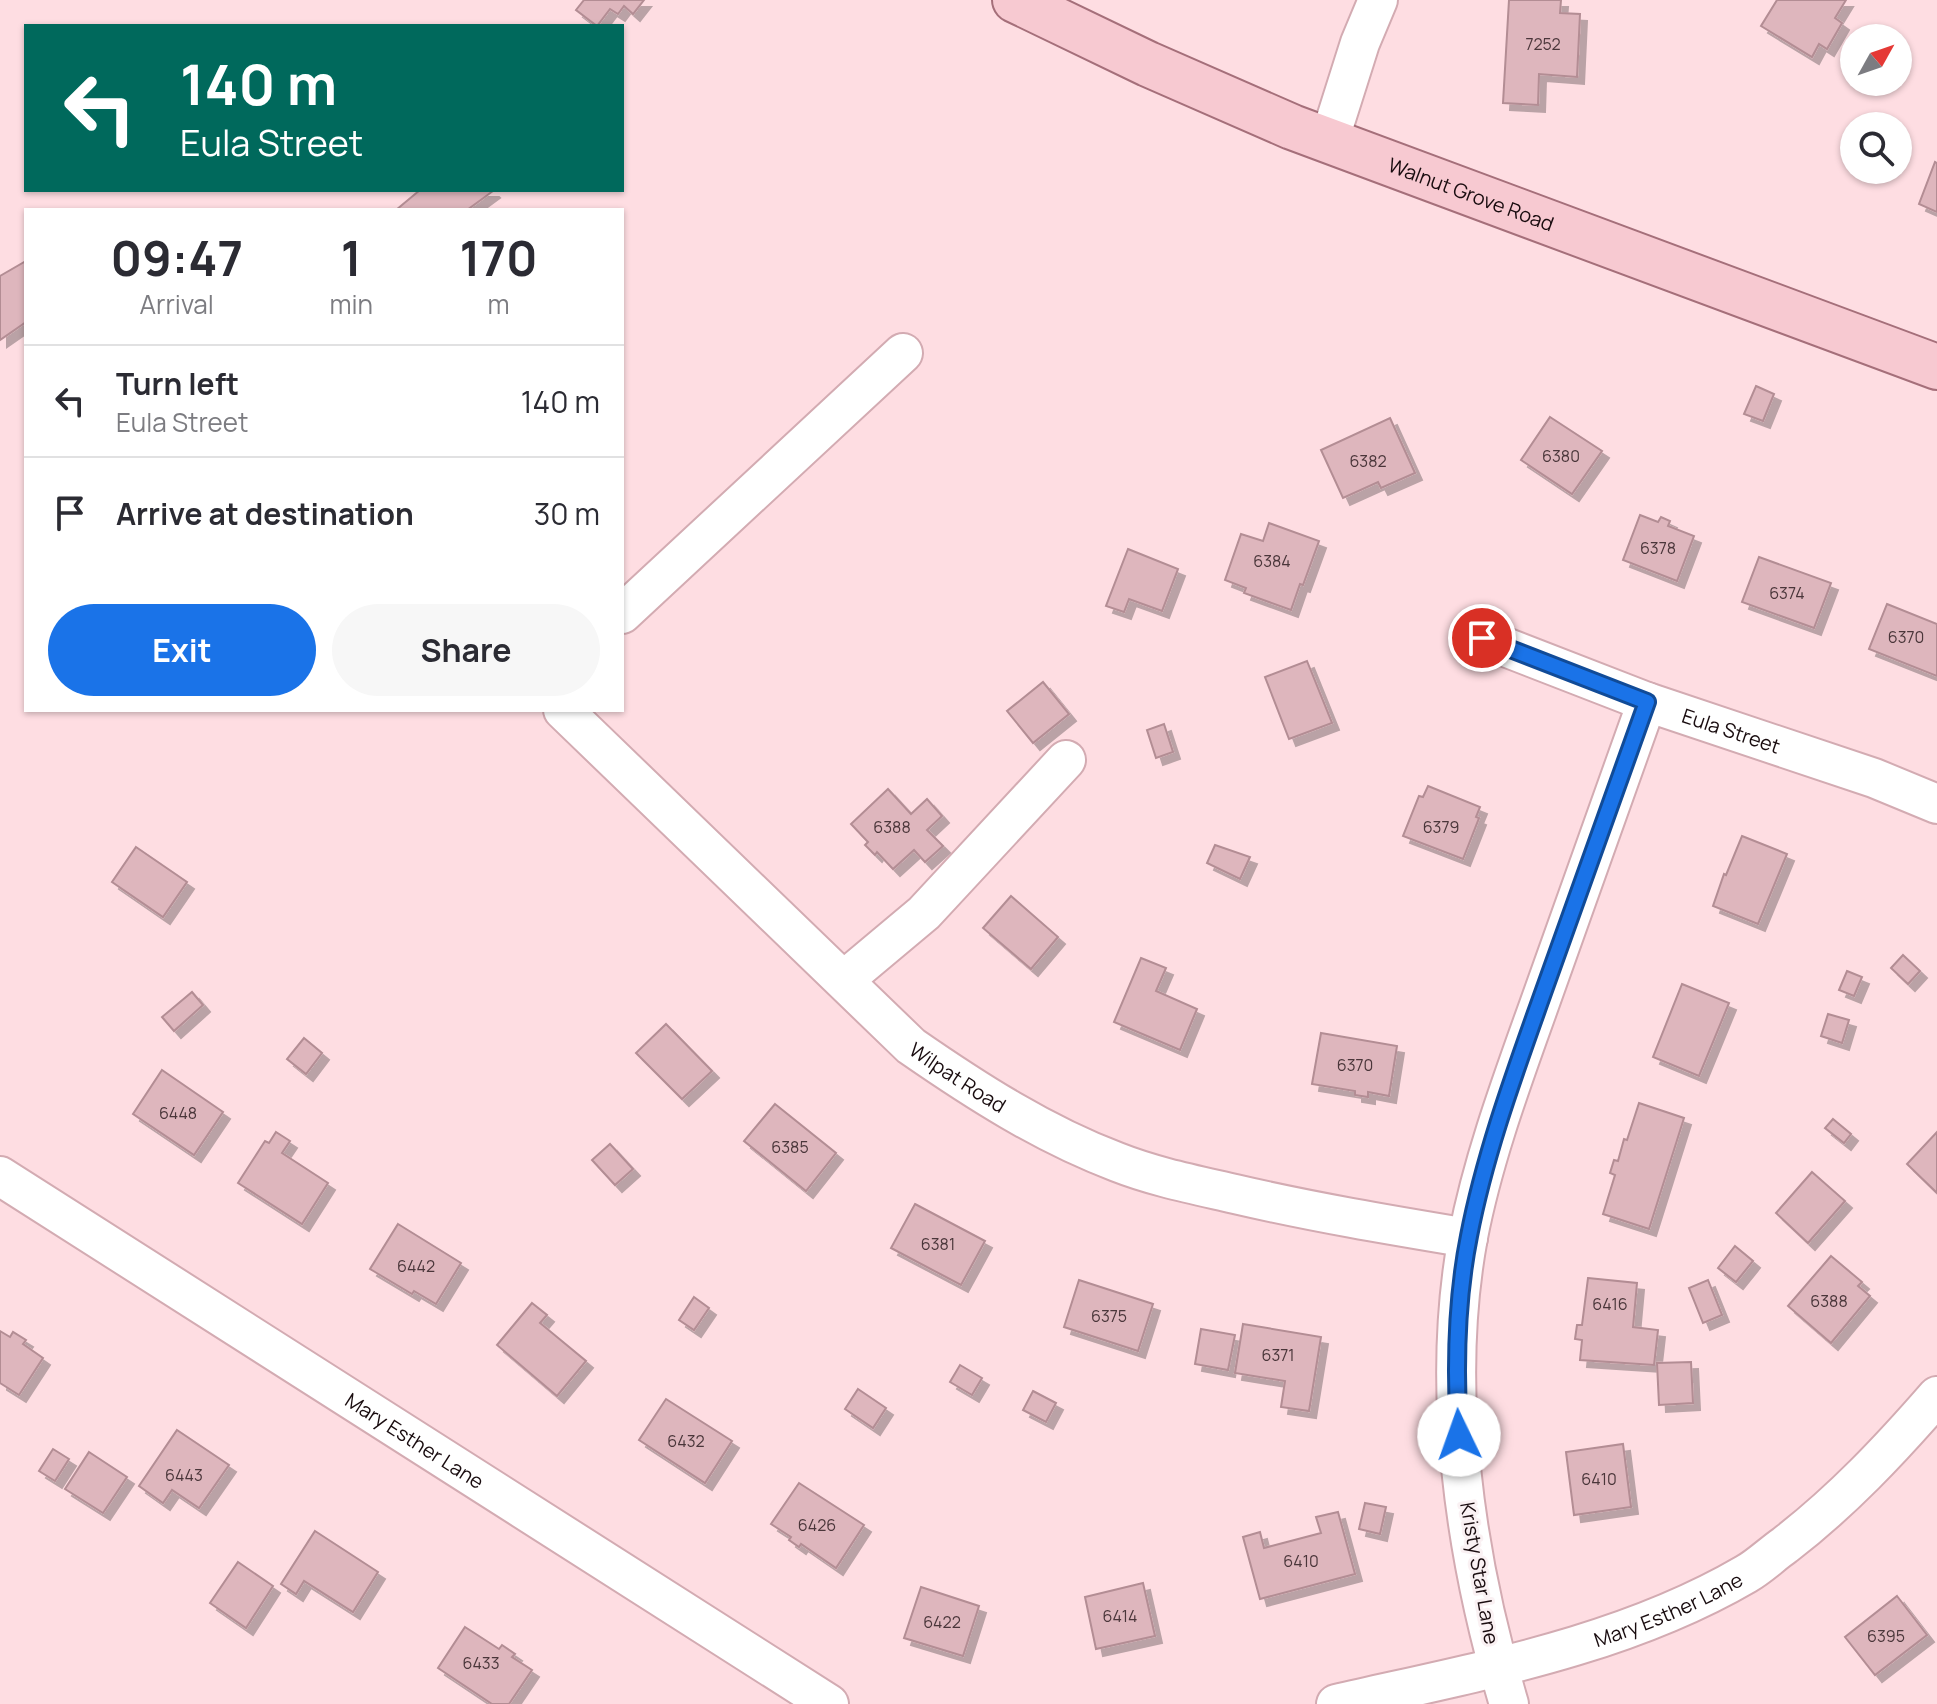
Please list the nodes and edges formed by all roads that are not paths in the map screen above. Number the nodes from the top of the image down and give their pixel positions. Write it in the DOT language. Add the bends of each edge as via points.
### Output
graph roads {
  1 [pos="1015,0"];
  2 [pos="1378,0"];
  3 [pos="1329,141"];
  4 [pos="903,353"];
  5 [pos="1937,367"];
  6 [pos="624,612"];
  7 [pos="1482,638"];
  8 [pos="1647,702"];
  9 [pos="565,712"];
  10 [pos="1066,760"];
  11 [pos="1937,804"];
  12 [pos="844,980"];
  13 [pos="0,1176"];
  14 [pos="1468,1238"];
  15 [pos="1937,1396"];
  16 [pos="1498,1666"];
  17 [pos="829,1704"];
  18 [pos="1336,1704"];
  19 [pos="1509,1704"];
  1 -- 3 [label="main road, Walnut Grove Road"];
  2 -- 3 [label="street"];
  3 -- 5 [label="main road, Walnut Grove Road"];
  4 -- 6 [label="street"];
  7 -- 8 [label="street, Eula Street"];
  8 -- 11 [label="street, Eula Street"];
  8 -- 14 [label="street, Kristy Star Lane" via="1522,1054"];
  9 -- 12 [label="street, Wilpat Road"];
  10 -- 12 [label="street" via="924,913"];
  12 -- 14 [label="street, Wilpat Road" via="911,1046 966,1085 1117,1162 1327,1215"];
  13 -- 17 [label="street, Mary Esther Lane"];
  14 -- 16 [label="street, Kristy Star Lane" via="1458,1320 1459,1435 1473,1549"];
  15 -- 16 [label="street, Mary Esther Lane" via="1818,1520 1747,1573 1670,1612 1588,1643"];
  16 -- 18 [label="street, Mary Esther Lane"];
  16 -- 19 [label="street, Kristy Star Lane"];
}
